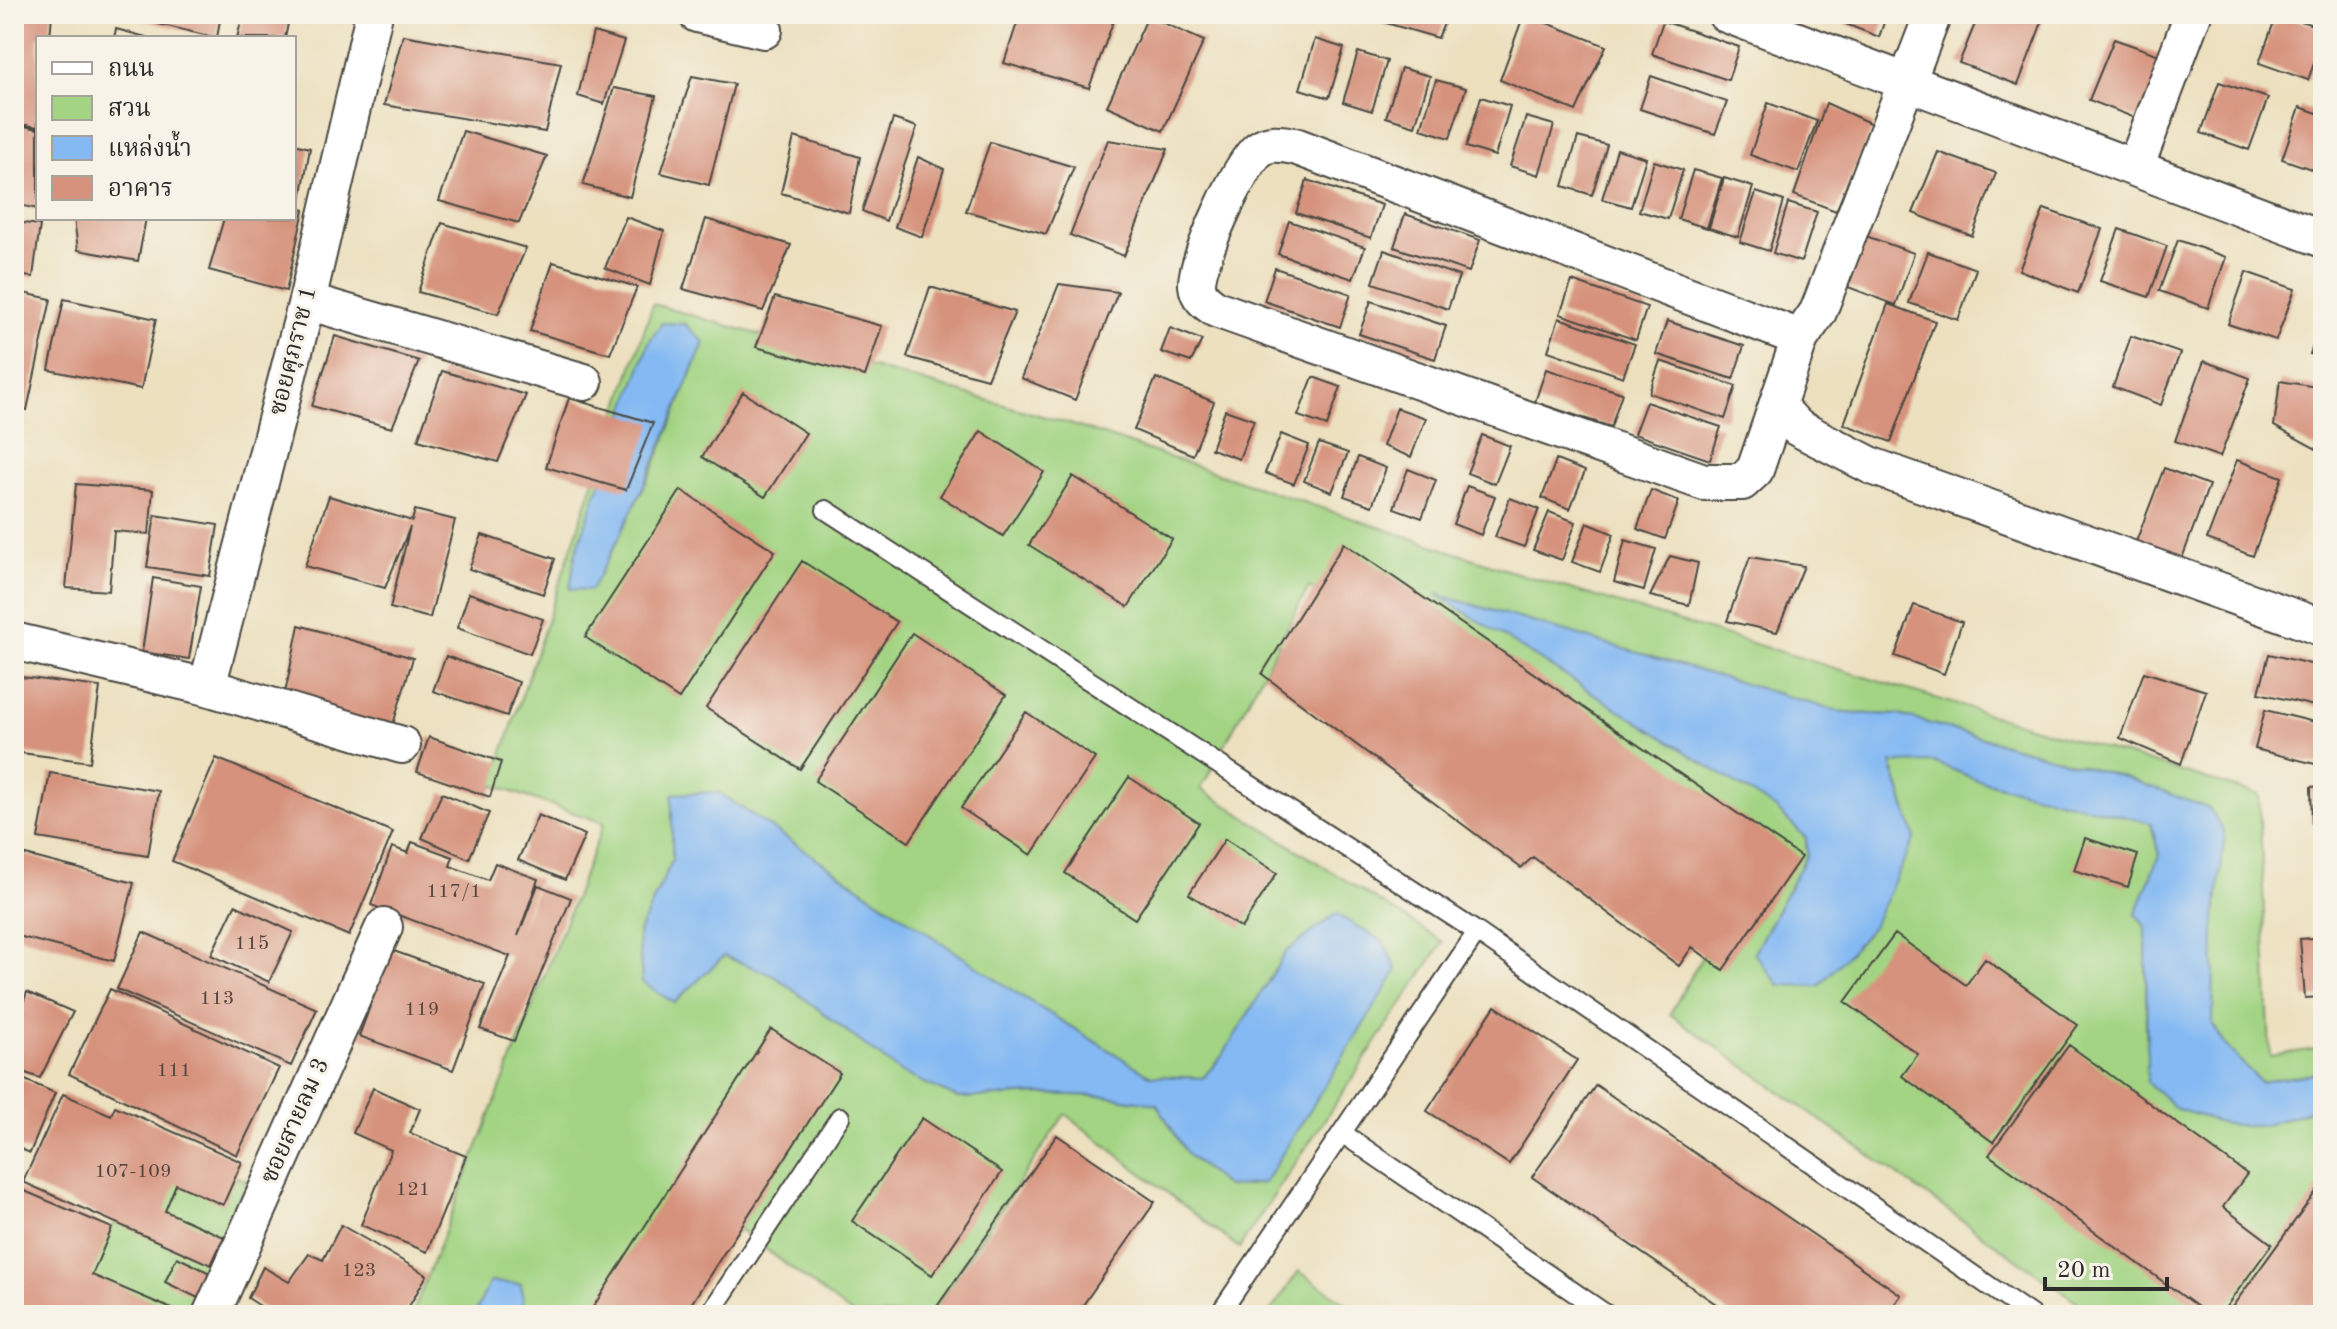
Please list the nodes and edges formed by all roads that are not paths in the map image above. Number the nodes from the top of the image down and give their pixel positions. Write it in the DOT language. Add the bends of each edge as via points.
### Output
graph roads {
  1 [pos="374,14"];
  2 [pos="697,14"];
  3 [pos="1726,14"];
  4 [pos="1933,14"];
  5 [pos="2193,14"];
  6 [pos="764,30"];
  7 [pos="1907,82"];
  8 [pos="2135,168"];
  9 [pos="2323,239"];
  10 [pos="307,301"];
  11 [pos="1800,338"];
  12 [pos="584,382"];
  13 [pos="1777,406"];
  14 [pos="826,510"];
  15 [pos="2323,628"];
  16 [pos="14,641"];
  17 [pos="207,687"];
  18 [pos="402,745"];
  19 [pos="384,927"];
  20 [pos="1477,932"];
  21 [pos="840,1117"];
  22 [pos="1342,1133"];
  23 [pos="211,1315"];
  24 [pos="709,1315"];
  25 [pos="1219,1315"];
  26 [pos="1607,1315"];
  27 [pos="2031,1315"];
  1 -- 10 [label="street, ซอยศุภราช 1"];
  2 -- 6 [label="street"];
  3 -- 7 [label="street"];
  4 -- 7 [label="street"];
  5 -- 8 [label="street"];
  7 -- 8 [label="street"];
  7 -- 11 [label="street" via="1818,312"];
  8 -- 9 [label="street"];
  10 -- 12 [label="street"];
  10 -- 17 [label="street, ซอยศุภราช 1"];
  11 -- 13 [label="street"];
  11 -- 13 [label="street" via="1295,146 1275,143 1261,147 1246,163 1202,260 1197,286 1202,299 1216,309 1704,482 1742,482 1755,470"];
  13 -- 15 [label="street" via="1798,428 1872,466"];
  14 -- 20 [label="lane"];
  16 -- 17 [label="street"];
  17 -- 18 [label="street"];
  19 -- 23 [label="street, ซอยสายลม 3"];
  20 -- 22 [label="lane"];
  20 -- 27 [label="lane"];
  21 -- 24 [label="lane"];
  22 -- 25 [label="lane"];
  22 -- 26 [label="lane"];
}
